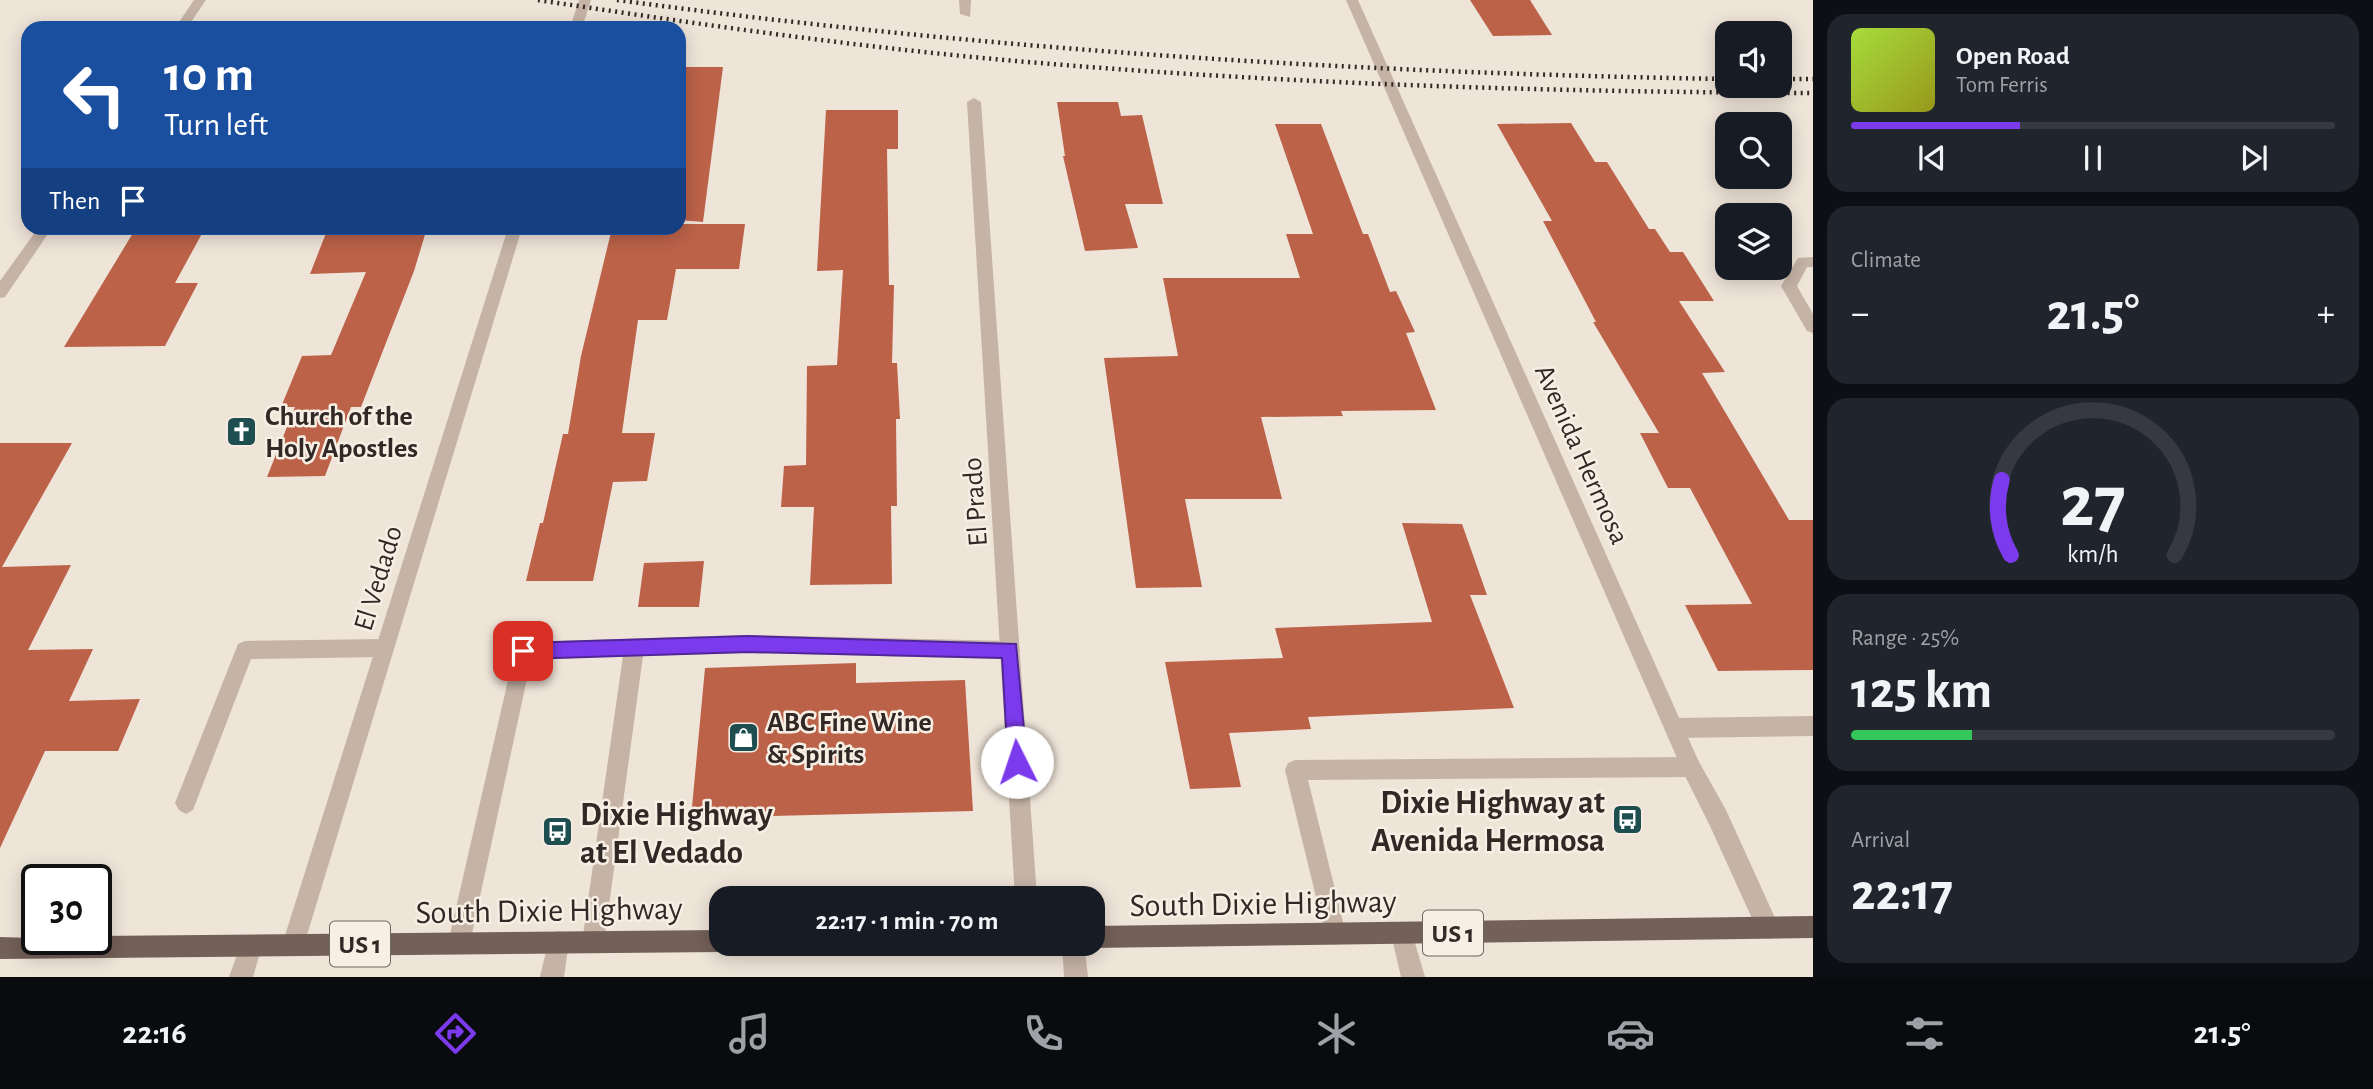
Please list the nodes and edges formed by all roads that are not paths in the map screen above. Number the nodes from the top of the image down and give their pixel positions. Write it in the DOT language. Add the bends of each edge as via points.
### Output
graph roads {
  1 [pos="200,0"];
  2 [pos="585,0"];
  3 [pos="965,0"];
  4 [pos="1352,0"];
  5 [pos="966,13"];
  6 [pos="186,21"];
  7 [pos="578,21"];
  8 [pos="974,102"];
  9 [pos="40,235"];
  10 [pos="513,235"];
  11 [pos="1813,262"];
  12 [pos="0,293"];
  13 [pos="1813,327"];
  14 [pos="634,647"];
  15 [pos="384,648"];
  16 [pos="1010,650"];
  17 [pos="1813,726"];
  18 [pos="1675,728"];
  19 [pos="1691,767"];
  20 [pos="186,803"];
  21 [pos="1025,886"];
  22 [pos="1813,927"];
  23 [pos="1768,928"];
  24 [pos="1335,934"];
  25 [pos="1402,934"];
  26 [pos="1105,937"];
  27 [pos="709,941"];
  28 [pos="558,942"];
  29 [pos="593,942"];
  30 [pos="459,943"];
  31 [pos="293,945"];
  32 [pos="251,946"];
  33 [pos="0,948"];
  34 [pos="1074,956"];
  35 [pos="242,977"];
  36 [pos="552,977"];
  37 [pos="1076,977"];
  38 [pos="1413,977"];
  1 -- 6 [label="street"];
  2 -- 7 [label="street"];
  3 -- 5 [label="street"];
  4 -- 18 [label="street, Avenida Hermosa"];
  8 -- 16 [label="street, El Prado"];
  9 -- 12 [label="street"];
  10 -- 15 [label="street, El Vedado"];
  11 -- 13 [label="street" via="1803,262 1789,286"];
  14 -- 16 [label="street" via="748,644"];
  14 -- 29 [label="street"];
  14 -- 30 [label="street" via="523,651"];
  15 -- 20 [label="street" via="245,650"];
  15 -- 31 [label="street, El Vedado"];
  16 -- 21 [label="street, El Prado"];
  17 -- 18 [label="street"];
  18 -- 19 [label="street, Avenida Hermosa"];
  19 -- 23 [label="street, Avenida Hermosa"];
  19 -- 24 [label="street" via="1295,769"];
  22 -- 23 [label="main road, South Dixie Highway / US 1"];
  23 -- 25 [label="main road, South Dixie Highway / US 1"];
  24 -- 25 [label="main road, South Dixie Highway / US 1"];
  24 -- 26 [label="main road, South Dixie Highway / US 1"];
  25 -- 38 [label="street"];
  27 -- 29 [label="main road, South Dixie Highway / US 1"];
  28 -- 29 [label="main road, South Dixie Highway / US 1"];
  28 -- 30 [label="main road, South Dixie Highway / US 1"];
  28 -- 36 [label="street"];
  30 -- 31 [label="main road, South Dixie Highway / US 1"];
  31 -- 32 [label="main road, South Dixie Highway / US 1"];
  32 -- 33 [label="main road, South Dixie Highway / US 1"];
  32 -- 35 [label="street"];
  34 -- 37 [label="street"];
}
